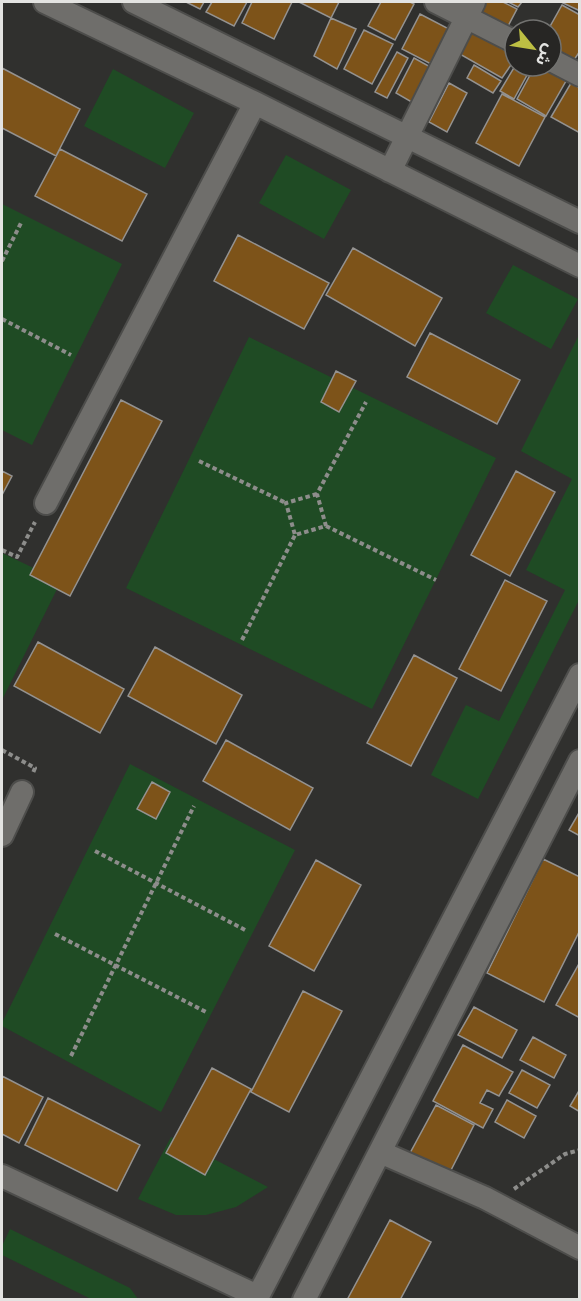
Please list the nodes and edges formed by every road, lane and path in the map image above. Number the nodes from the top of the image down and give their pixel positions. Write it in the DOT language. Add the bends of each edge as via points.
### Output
graph roads {
  1 [pos="45,2"];
  2 [pos="134,2"];
  3 [pos="436,2"];
  4 [pos="73,7"];
  5 [pos="470,9"];
  6 [pos="503,33"];
  7 [pos="563,66"];
  8 [pos="579,75"];
  9 [pos="255,103"];
  10 [pos="406,136"];
  11 [pos="390,171"];
  12 [pos="22,221"];
  13 [pos="579,222"];
  14 [pos="2,261"];
  15 [pos="579,266"];
  16 [pos="2,319"];
  17 [pos="71,355"];
  18 [pos="366,402"];
  19 [pos="198,461"];
  20 [pos="317,494"];
  21 [pos="46,503"];
  22 [pos="286,503"];
  23 [pos="326,526"];
  24 [pos="295,535"];
  25 [pos="2,550"];
  26 [pos="436,580"];
  27 [pos="242,640"];
  28 [pos="579,675"];
  29 [pos="579,761"];
  30 [pos="22,792"];
  31 [pos="194,806"];
  32 [pos="2,835"];
  33 [pos="95,851"];
  34 [pos="156,883"];
  35 [pos="247,931"];
  36 [pos="55,934"];
  37 [pos="115,966"];
  38 [pos="206,1012"];
  39 [pos="71,1056"];
  40 [pos="579,1150"];
  41 [pos="380,1152"];
  42 [pos="2,1176"];
  43 [pos="485,1198"];
  44 [pos="579,1248"];
  45 [pos="256,1298"];
  46 [pos="304,1299"];
  1 -- 4 [label="street"];
  2 -- 10 [label="street"];
  3 -- 5 [label="street"];
  4 -- 9 [label="street"];
  5 -- 6 [label="street"];
  5 -- 10 [label="street"];
  7 -- 8 [label="street"];
  9 -- 11 [label="street"];
  9 -- 21 [label="street"];
  10 -- 11 [label="street"];
  10 -- 13 [label="street"];
  11 -- 15 [label="street"];
  12 -- 14 [label="path"];
  16 -- 17 [label="path"];
  18 -- 20 [label="path"];
  19 -- 22 [label="path"];
  20 -- 22 [label="path"];
  20 -- 23 [label="path"];
  21 -- 25 [label="path" via="17,557"];
  22 -- 24 [label="path"];
  23 -- 24 [label="path"];
  23 -- 26 [label="path"];
  24 -- 27 [label="path"];
  28 -- 45 [label="street"];
  29 -- 41 [label="street"];
  30 -- 32 [label="street"];
  31 -- 34 [label="path"];
  33 -- 34 [label="path"];
  34 -- 35 [label="path"];
  34 -- 37 [label="path"];
  36 -- 37 [label="path"];
  37 -- 38 [label="path"];
  37 -- 39 [label="path"];
  40 -- 43 [label="path" via="565,1154 507,1194"];
  41 -- 43 [label="street"];
  41 -- 46 [label="street"];
  42 -- 45 [label="street"];
  43 -- 44 [label="street"];
}
